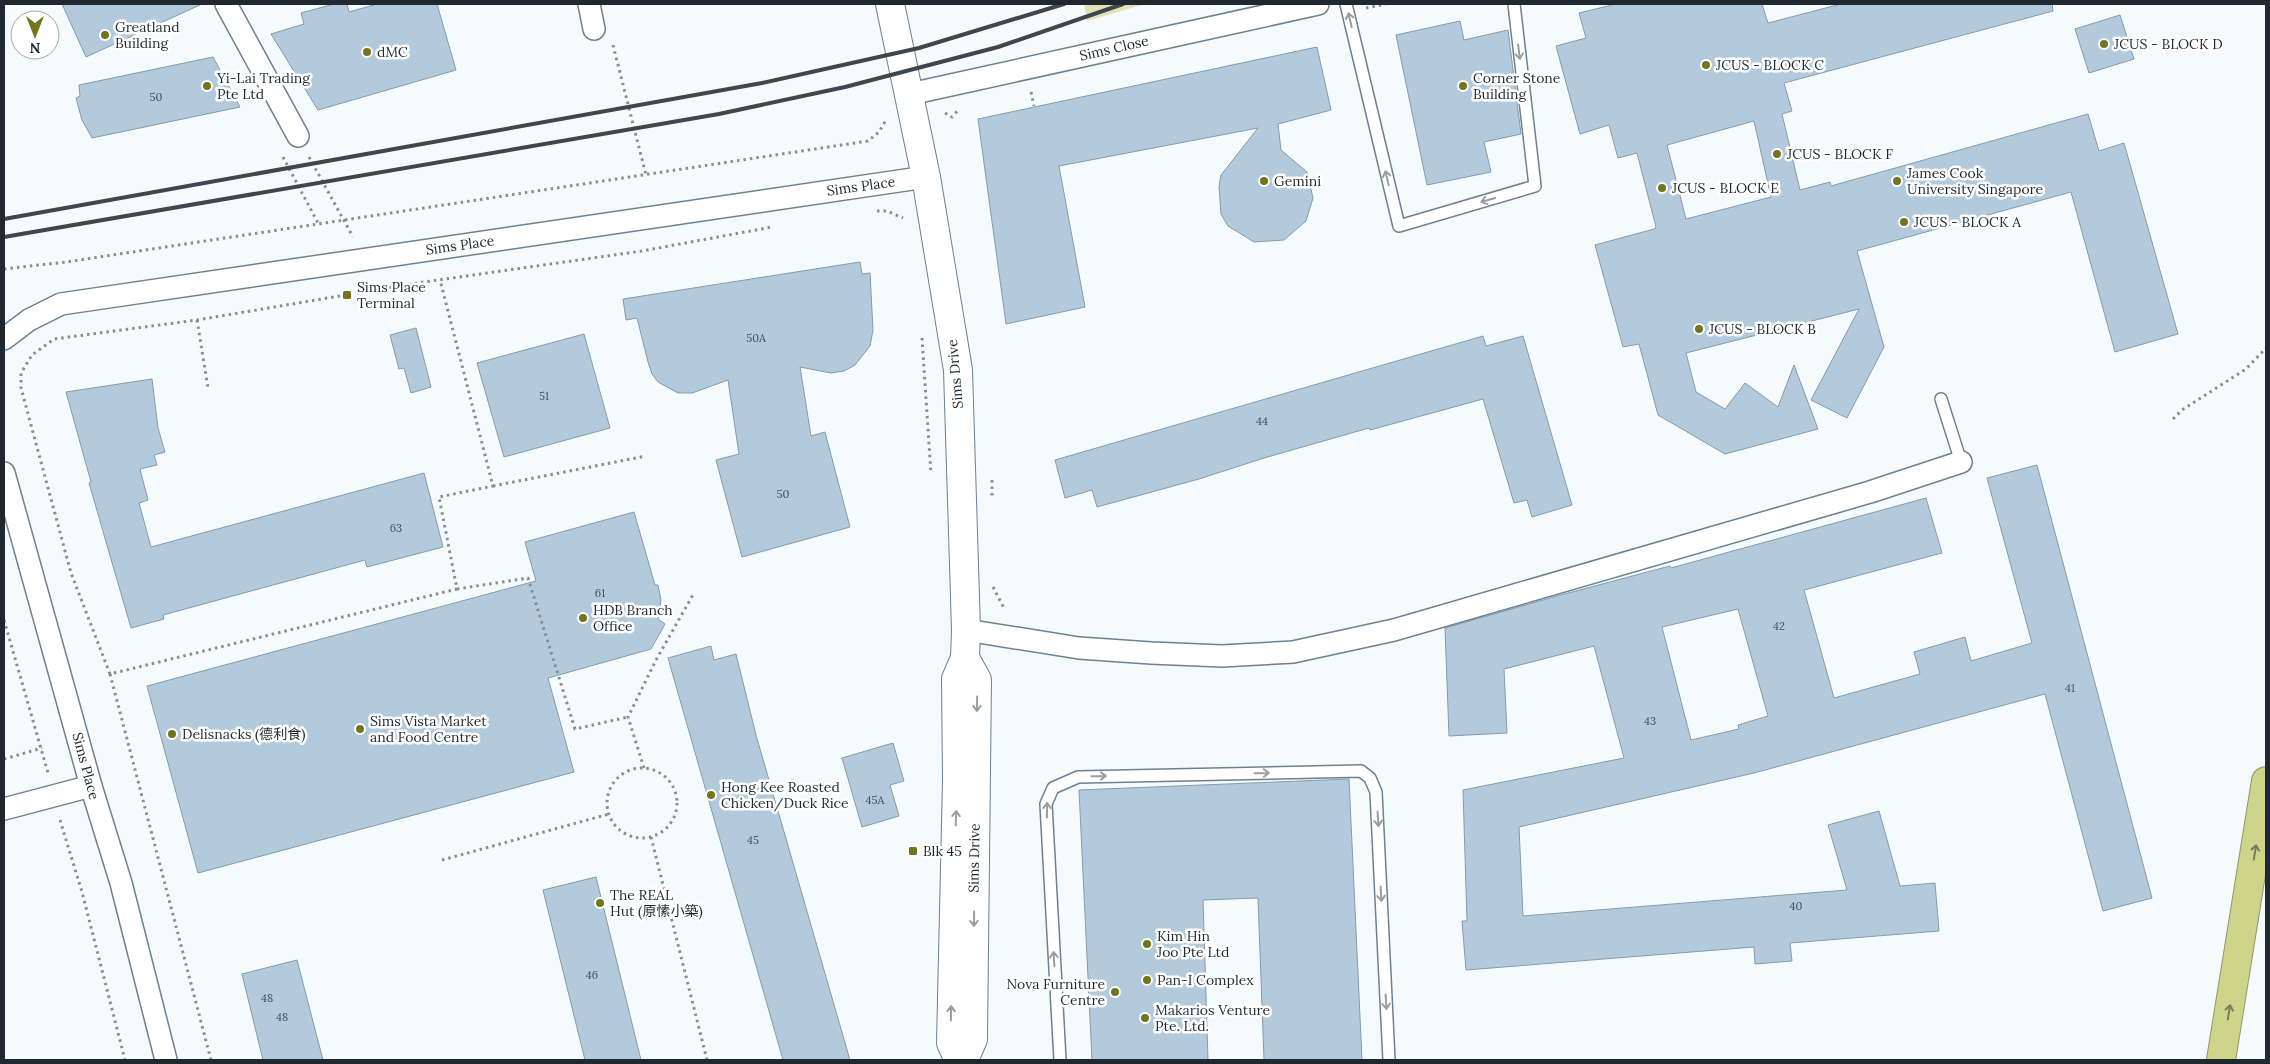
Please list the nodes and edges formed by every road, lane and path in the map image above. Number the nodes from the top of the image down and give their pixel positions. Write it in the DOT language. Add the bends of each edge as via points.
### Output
graph roads {
  1 [pos="226,4"];
  2 [pos="588,4"];
  3 [pos="890,4"];
  4 [pos="1318,4"];
  5 [pos="1346,4"];
  6 [pos="1514,4"];
  7 [pos="594,28"];
  8 [pos="910,94"];
  9 [pos="298,136"];
  10 [pos="283,155"];
  11 [pos="646,175"];
  12 [pos="926,176"];
  13 [pos="896,181"];
  14 [pos="868,211"];
  15 [pos="903,218"];
  16 [pos="344,221"];
  17 [pos="320,224"];
  18 [pos="907,224"];
  19 [pos="774,227"];
  20 [pos="365,259"];
  21 [pos="4,269"];
  22 [pos="440,280"];
  23 [pos="197,320"];
  24 [pos="922,330"];
  25 [pos="4,339"];
  26 [pos="2266,348"];
  27 [pos="208,388"];
  28 [pos="1941,399"];
  29 [pos="2173,419"];
  30 [pos="646,456"];
  31 [pos="1961,462"];
  32 [pos="4,473"];
  33 [pos="992,479"];
  34 [pos="931,480"];
  35 [pos="493,486"];
  36 [pos="992,508"];
  37 [pos="993,585"];
  38 [pos="457,589"];
  39 [pos="694,593"];
  40 [pos="1010,615"];
  41 [pos="4,620"];
  42 [pos="966,630"];
  43 [pos="966,658"];
  44 [pos="110,674"];
  45 [pos="628,717"];
  46 [pos="42,748"];
  47 [pos="4,759"];
  48 [pos="644,768"];
  49 [pos="2266,781"];
  50 [pos="91,786"];
  51 [pos="53,797"];
  52 [pos="4,809"];
  53 [pos="609,814"];
  54 [pos="650,837"];
  55 [pos="442,860"];
  56 [pos="125,1060"];
  57 [pos="166,1060"];
  58 [pos="211,1060"];
  59 [pos="707,1060"];
  60 [pos="959,1060"];
  61 [pos="964,1060"];
  62 [pos="1060,1060"];
  63 [pos="1389,1060"];
  64 [pos="2221,1060"];
  1 -- 9 [label="street"];
  2 -- 7 [label="street"];
  3 -- 8 [label="street, Sims Drive"];
  4 -- 8 [label="street, Sims Close"];
  6 -- 5 [label="lane, one-way" via="1535,186 1398,226"];
  7 -- 11 [label="path" via="608,25"];
  8 -- 11 [label="path" via="889,99 886,120 868,141"];
  8 -- 12 [label="street, Sims Drive"];
  9 -- 16 [label="path"];
  10 -- 17 [label="path"];
  11 -- 16 [label="path"];
  12 -- 13 [label="street, Sims Place"];
  12 -- 42 [label="street, Sims Drive" via="958,370"];
  13 -- 15 [label="path"];
  13 -- 20 [label="street, Sims Place"];
  14 -- 15 [label="path" via="887,211"];
  15 -- 18 [label="path"];
  16 -- 17 [label="path"];
  16 -- 20 [label="path"];
  17 -- 21 [label="path"];
  19 -- 22 [label="path"];
  20 -- 25 [label="street, Sims Place" via="61,304 29,320"];
  22 -- 23 [label="path"];
  22 -- 35 [label="path"];
  23 -- 27 [label="path"];
  23 -- 44 [label="path" via="54,339 32,355 21,372 21,388 71,573"];
  24 -- 34 [label="path"];
  26 -- 29 [label="path" via="2246,369"];
  28 -- 31 [label="lane"];
  30 -- 35 [label="path"];
  31 -- 42 [label="street" via="1870,492 1394,630 1293,652 1222,656 1151,654 1079,648"];
  32 -- 50 [label="street, Sims Place"];
  33 -- 36 [label="path"];
  35 -- 38 [label="path" via="440,497"];
  37 -- 40 [label="path" via="1004,610"];
  38 -- 44 [label="path"];
  38 -- 45 [label="path" via="528,578 575,729"];
  39 -- 45 [label="path"];
  41 -- 46 [label="path"];
  42 -- 43 [label="street, Sims Drive"];
  60 -- 43 [label="street, Sims Drive, one-way" via="951,1043 956,679"];
  43 -- 61 [label="street, Sims Drive, one-way" via="977,680 973,1039"];
  44 -- 58 [label="path"];
  45 -- 48 [label="path"];
  46 -- 47 [label="path"];
  46 -- 51 [label="path"];
  48 -- 53 [label="path" via="622,774 614,782 607,803"];
  48 -- 54 [label="path" via="664,775 677,794 675,816 661,833"];
  64 -- 49 [label="highway, one-way"];
  50 -- 51 [label="street"];
  50 -- 57 [label="street, Sims Place" via="121,883"];
  51 -- 52 [label="street"];
  51 -- 56 [label="path" via="82,892"];
  53 -- 54 [label="path" via="625,833 640,838"];
  53 -- 55 [label="path"];
  54 -- 59 [label="path"];
  62 -- 63 [label="lane, one-way" via="1046,804 1053,788 1078,777 1361,771 1370,778 1376,792"];
}
